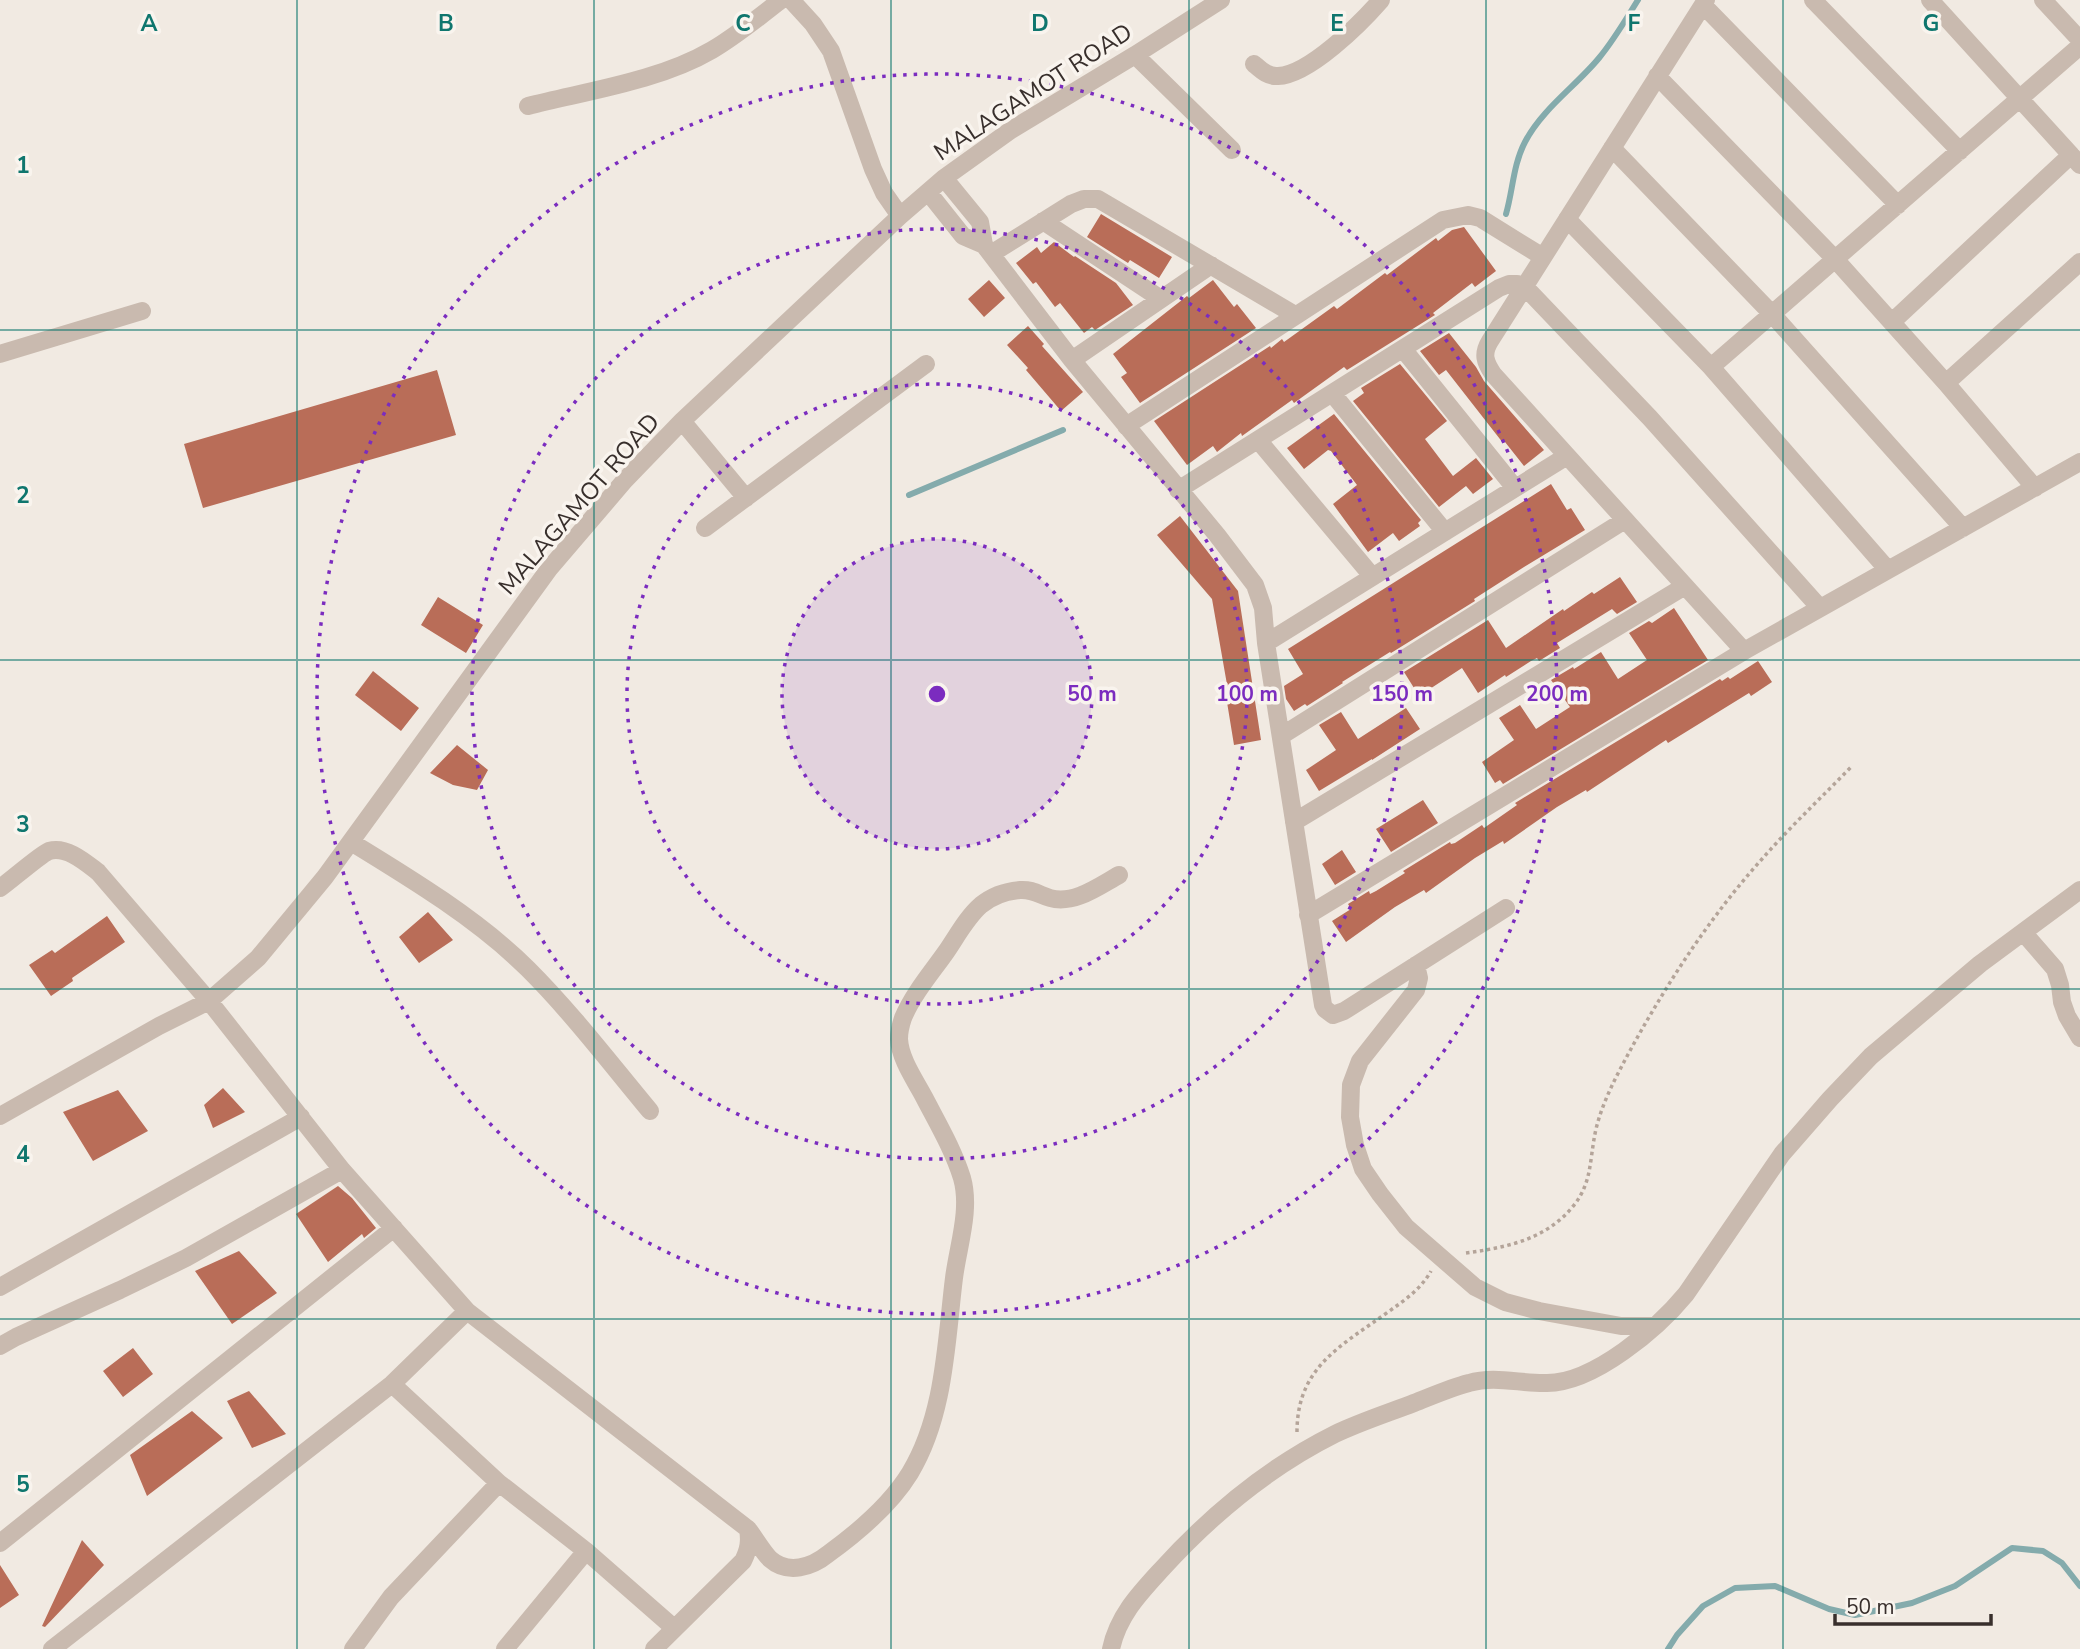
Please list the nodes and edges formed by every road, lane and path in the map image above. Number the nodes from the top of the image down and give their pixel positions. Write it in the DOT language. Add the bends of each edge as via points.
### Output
graph roads {
  1 [pos="781,0"];
  2 [pos="792,0"];
  3 [pos="1221,0"];
  4 [pos="1381,0"];
  5 [pos="1813,0"];
  6 [pos="1930,0"];
  7 [pos="2043,0"];
  8 [pos="1704,2"];
  9 [pos="2080,40"];
  10 [pos="2080,46"];
  11 [pos="1135,55"];
  12 [pos="1254,64"];
  13 [pos="1657,76"];
  14 [pos="2021,98"];
  15 [pos="528,106"];
  16 [pos="1612,148"];
  17 [pos="1232,149"];
  18 [pos="1960,151"];
  19 [pos="2076,160"];
  20 [pos="944,178"];
  21 [pos="928,192"];
  22 [pos="1898,205"];
  23 [pos="900,216"];
  24 [pos="1567,219"];
  25 [pos="1043,222"];
  26 [pos="987,249"];
  27 [pos="1543,257"];
  28 [pos="1835,259"];
  29 [pos="2080,261"];
  30 [pos="1211,265"];
  31 [pos="1524,286"];
  32 [pos="1161,299"];
  33 [pos="142,311"];
  34 [pos="1772,314"];
  35 [pos="1295,315"];
  36 [pos="1892,322"];
  37 [pos="1403,349"];
  38 [pos="0,354"];
  39 [pos="1072,360"];
  40 [pos="926,364"];
  41 [pos="1711,366"];
  42 [pos="1946,383"];
  43 [pos="1332,393"];
  44 [pos="682,421"];
  45 [pos="1126,426"];
  46 [pos="1258,440"];
  47 [pos="1567,456"];
  48 [pos="2080,462"];
  49 [pos="1515,488"];
  50 [pos="2035,488"];
  51 [pos="1178,490"];
  52 [pos="746,498"];
  53 [pos="1625,520"];
  54 [pos="705,528"];
  55 [pos="1963,528"];
  56 [pos="1445,532"];
  57 [pos="1888,570"];
  58 [pos="1372,576"];
  59 [pos="1685,586"];
  60 [pos="1820,608"];
  61 [pos="1266,643"];
  62 [pos="1744,652"];
  63 [pos="1280,736"];
  64 [pos="1851,767"];
  65 [pos="1294,822"];
  66 [pos="351,842"];
  67 [pos="1119,875"];
  68 [pos="0,888"];
  69 [pos="2080,890"];
  70 [pos="1506,908"];
  71 [pos="1308,915"];
  72 [pos="2024,932"];
  73 [pos="1416,965"];
  74 [pos="209,1000"];
  75 [pos="2080,1038"];
  76 [pos="650,1111"];
  77 [pos="0,1116"];
  78 [pos="301,1117"];
  79 [pos="342,1170"];
  80 [pos="394,1228"];
  81 [pos="1439,1257"];
  82 [pos="0,1287"];
  83 [pos="467,1311"];
  84 [pos="1655,1326"];
  85 [pos="0,1346"];
  86 [pos="392,1384"];
  87 [pos="1303,1451"];
  88 [pos="499,1483"];
  89 [pos="748,1529"];
  90 [pos="0,1543"];
  91 [pos="586,1551"];
  92 [pos="674,1628"];
  93 [pos="52,1649"];
  94 [pos="353,1649"];
  95 [pos="505,1649"];
  96 [pos="654,1649"];
  97 [pos="1111,1649"];
  1 -- 15 [label="street" via="712,50 679,66"];
  2 -- 23 [label="street" via="831,51 873,169"];
  3 -- 11 [label="street, MALAGAMOT ROAD"];
  4 -- 12 [label="street" via="1346,36 1290,74 1276,77"];
  5 -- 18 [label="street"];
  6 -- 14 [label="street"];
  7 -- 9 [label="street"];
  8 -- 13 [label="street"];
  8 -- 22 [label="street"];
  10 -- 14 [label="street"];
  11 -- 17 [label="street"];
  11 -- 20 [label="street, MALAGAMOT ROAD" via="1010,131"];
  13 -- 16 [label="street"];
  13 -- 28 [label="street"];
  14 -- 18 [label="street"];
  14 -- 19 [label="street"];
  16 -- 24 [label="street"];
  16 -- 34 [label="street"];
  18 -- 22 [label="street"];
  19 -- 36 [label="street"];
  20 -- 21 [label="street, MALAGAMOT ROAD"];
  20 -- 26 [label="street" via="980,222"];
  21 -- 23 [label="street, MALAGAMOT ROAD"];
  21 -- 26 [label="street" via="963,236"];
  22 -- 28 [label="street"];
  23 -- 44 [label="street, MALAGAMOT ROAD"];
  24 -- 27 [label="street"];
  24 -- 41 [label="street"];
  25 -- 26 [label="street"];
  25 -- 30 [label="street" via="1070,204 1098,199"];
  25 -- 32 [label="street"];
  26 -- 39 [label="street"];
  27 -- 31 [label="street"];
  27 -- 35 [label="street" via="1480,218 1457,216 1430,227"];
  28 -- 34 [label="street"];
  28 -- 36 [label="street"];
  29 -- 42 [label="street"];
  30 -- 32 [label="street"];
  30 -- 35 [label="street"];
  31 -- 37 [label="street" via="1499,288"];
  31 -- 47 [label="street" via="1484,357 1493,374"];
  31 -- 60 [label="street"];
  32 -- 39 [label="street"];
  33 -- 38 [label="street"];
  34 -- 41 [label="street"];
  34 -- 55 [label="street"];
  35 -- 45 [label="street"];
  36 -- 42 [label="street"];
  37 -- 43 [label="street"];
  37 -- 49 [label="street"];
  39 -- 45 [label="street"];
  40 -- 52 [label="street"];
  41 -- 57 [label="street"];
  42 -- 50 [label="street"];
  43 -- 46 [label="street"];
  43 -- 56 [label="street"];
  44 -- 52 [label="street"];
  44 -- 66 [label="street, MALAGAMOT ROAD" via="548,569"];
  45 -- 51 [label="street"];
  46 -- 51 [label="street"];
  46 -- 58 [label="street"];
  47 -- 49 [label="street"];
  47 -- 53 [label="street"];
  48 -- 50 [label="street"];
  49 -- 56 [label="street"];
  50 -- 55 [label="street"];
  51 -- 61 [label="street" via="1255,585 1263,608"];
  52 -- 54 [label="street"];
  53 -- 59 [label="street"];
  53 -- 63 [label="street"];
  55 -- 57 [label="street"];
  56 -- 58 [label="street"];
  57 -- 60 [label="street"];
  58 -- 61 [label="street"];
  59 -- 62 [label="street"];
  59 -- 65 [label="street"];
  60 -- 62 [label="street"];
  61 -- 63 [label="street"];
  62 -- 71 [label="street"];
  63 -- 65 [label="street"];
  64 -- 81 [label="path" via="1762,859 1680,965 1607,1096 1583,1194 1563,1217 1534,1237 1502,1248"];
  65 -- 71 [label="street"];
  66 -- 74 [label="street, MALAGAMOT ROAD" via="258,958"];
  66 -- 76 [label="street" via="424,887 527,968"];
  67 -- 89 [label="street" via="1063,900 1023,889 981,905 914,999 899,1039 903,1056 951,1147 966,1205 947,1347 925,1442 910,1474 883,1506 853,1536 806,1567 790,1568 771,1560"];
  68 -- 74 [label="street" via="48,851 65,851 81,858"];
  69 -- 72 [label="street"];
  70 -- 73 [label="street"];
  71 -- 73 [label="street" via="1323,1005 1333,1014"];
  72 -- 75 [label="street" via="2055,969 2067,1016"];
  72 -- 84 [label="street" via="1918,1015 1830,1099 1782,1154 1686,1294"];
  73 -- 81 [label="street" via="1416,990 1360,1061 1351,1085 1350,1117 1363,1169 1406,1227"];
  74 -- 77 [label="street, MALAGAMOT ROAD"];
  74 -- 78 [label="street"];
  78 -- 79 [label="street"];
  78 -- 82 [label="street"];
  79 -- 80 [label="street"];
  79 -- 85 [label="street" via="186,1258"];
  80 -- 83 [label="street"];
  80 -- 90 [label="street"];
  81 -- 84 [label="street" via="1475,1287 1505,1302 1592,1322"];
  81 -- 87 [label="path" via="1426,1281 1410,1296 1314,1372 1298,1411 1297,1432"];
  83 -- 86 [label="street"];
  83 -- 89 [label="street"];
  84 -- 87 [label="street" via="1613,1358 1564,1382 1469,1382 1337,1433"];
  86 -- 88 [label="street"];
  86 -- 93 [label="street"];
  87 -- 97 [label="street" via="1187,1542 1124,1613"];
  88 -- 91 [label="street"];
  88 -- 94 [label="street" via="391,1597"];
  89 -- 92 [label="street" via="749,1550 743,1561"];
  91 -- 92 [label="street"];
  91 -- 95 [label="street"];
  92 -- 96 [label="street"];
}
